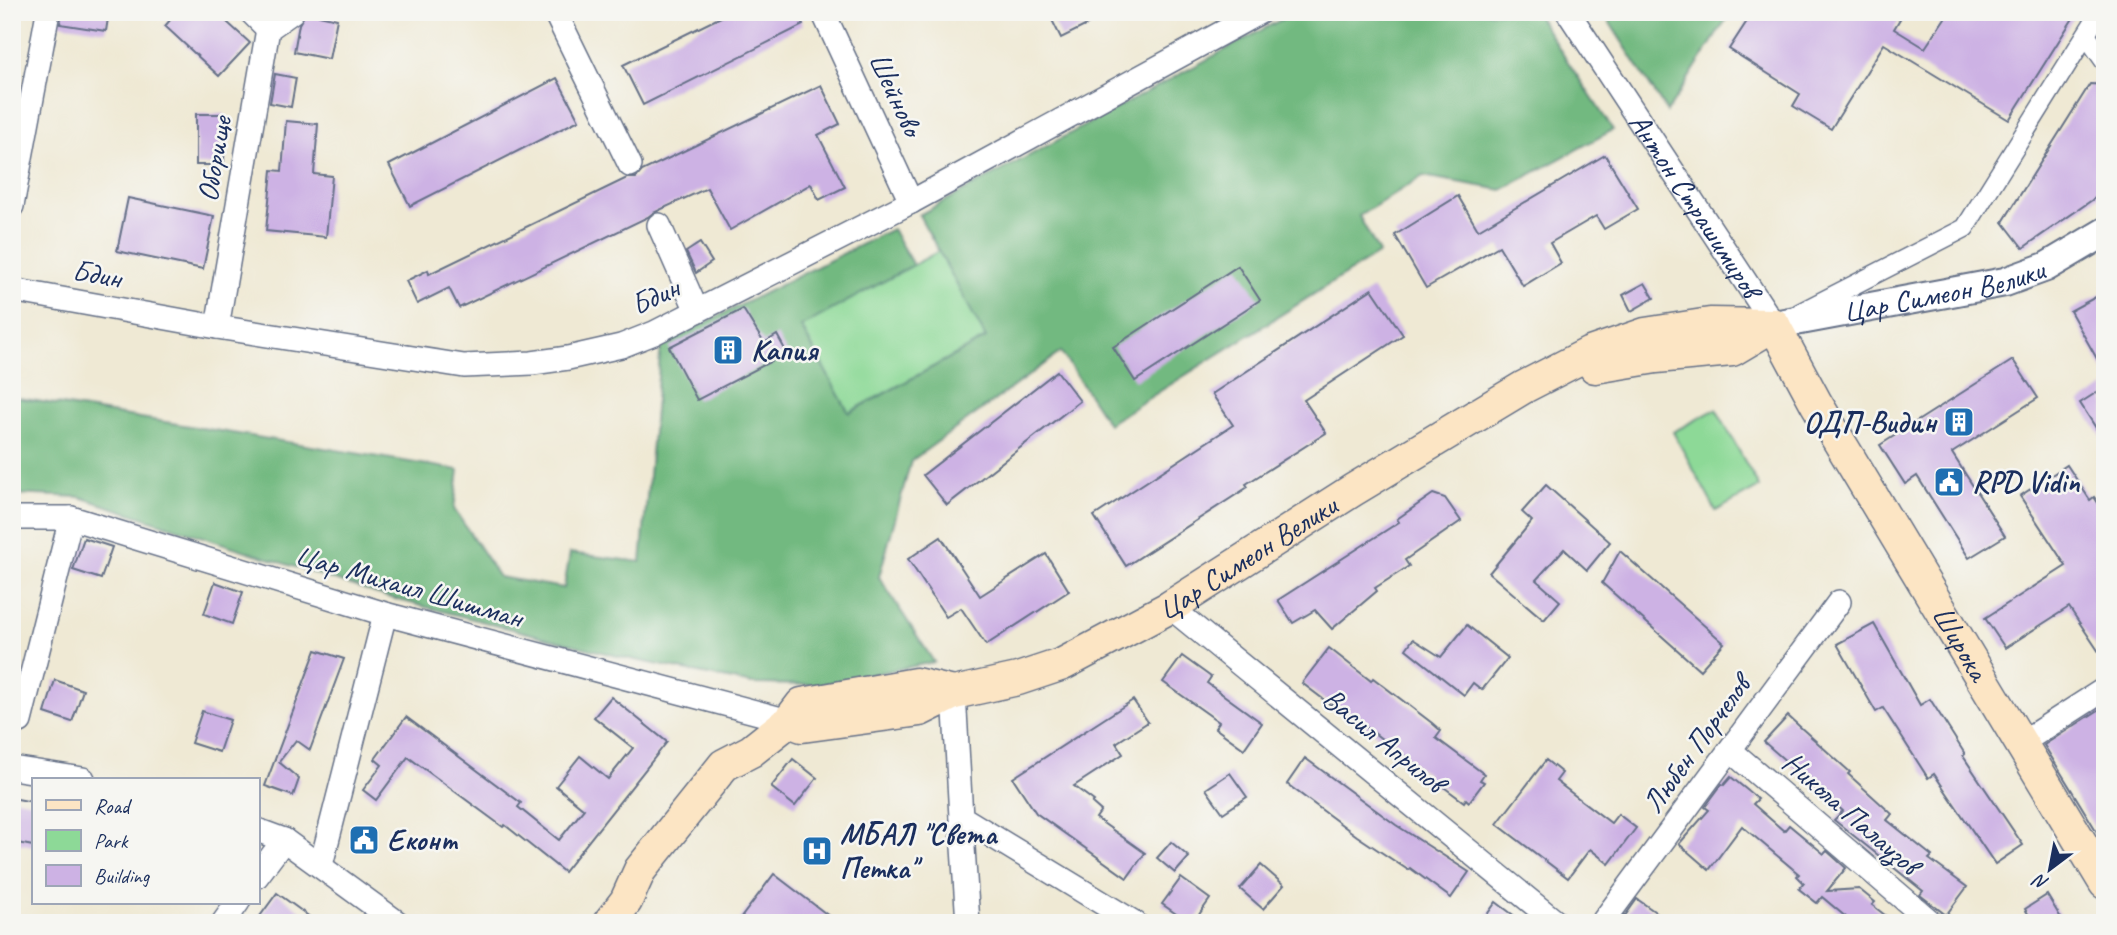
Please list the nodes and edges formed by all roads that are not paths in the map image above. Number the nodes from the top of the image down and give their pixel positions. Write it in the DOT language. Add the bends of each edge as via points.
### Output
graph roads {
  1 [pos="48,12"];
  2 [pos="251,12"];
  3 [pos="292,12"];
  4 [pos="555,12"];
  5 [pos="823,12"];
  6 [pos="1260,12"];
  7 [pos="1567,12"];
  8 [pos="2100,12"];
  9 [pos="268,29"];
  10 [pos="2086,35"];
  11 [pos="2105,62"];
  12 [pos="630,165"];
  13 [pos="911,202"];
  14 [pos="12,206"];
  15 [pos="659,225"];
  16 [pos="2105,232"];
  17 [pos="12,290"];
  18 [pos="697,311"];
  19 [pos="1774,325"];
  20 [pos="217,327"];
  21 [pos="1816,403"];
  22 [pos="12,518"];
  23 [pos="71,518"];
  24 [pos="1839,602"];
  25 [pos="1170,607"];
  26 [pos="385,614"];
  27 [pos="2105,689"];
  28 [pos="954,693"];
  29 [pos="20,720"];
  30 [pos="789,721"];
  31 [pos="2021,743"];
  32 [pos="1730,750"];
  33 [pos="12,768"];
  34 [pos="77,778"];
  35 [pos="961,817"];
  36 [pos="259,831"];
  37 [pos="284,840"];
  38 [pos="321,865"];
  39 [pos="259,873"];
  40 [pos="2105,883"];
  41 [pos="237,904"];
  42 [pos="617,912"];
  43 [pos="223,923"];
  44 [pos="398,923"];
  45 [pos="968,923"];
  46 [pos="1135,923"];
  47 [pos="1558,923"];
  48 [pos="1602,923"];
  49 [pos="1931,923"];
  1 -- 14 [label="street"];
  2 -- 9 [label="street"];
  3 -- 9 [label="street"];
  4 -- 12 [label="street"];
  5 -- 13 [label="street, Шейново"];
  6 -- 13 [label="street, Бдин"];
  7 -- 19 [label="street, Антон Страшимиров"];
  8 -- 10 [label="street"];
  9 -- 20 [label="street, Оборище"];
  10 -- 11 [label="street"];
  10 -- 19 [label="street" via="1965,228"];
  13 -- 18 [label="street, Бдин"];
  15 -- 18 [label="street"];
  16 -- 19 [label="street, Цар Симеон Велики" via="2046,267 2005,282"];
  17 -- 20 [label="street, Бдин"];
  18 -- 20 [label="street, Бдин" via="621,346 544,362 464,366"];
  19 -- 21 [label="main road, Антон Страшимиров"];
  19 -- 25 [label="main road, Цар Симеон Велики" via="1710,324 1645,334 1590,353 1524,387 1353,490"];
  21 -- 31 [label="main road, Широка"];
  22 -- 23 [label="street, Цар Михаил Шишман"];
  23 -- 26 [label="street, Цар Михаил Шишман"];
  23 -- 29 [label="street"];
  24 -- 32 [label="street, Любен Порчелов"];
  25 -- 28 [label="main road, Цар Симеон Велики" via="1063,664"];
  25 -- 47 [label="street, Васил Априлов"];
  26 -- 30 [label="street, Цар Михаил Шишман"];
  26 -- 38 [label="street"];
  27 -- 31 [label="street"];
  28 -- 30 [label="main road, Цар Симеон Велики" via="920,710 802,726"];
  28 -- 35 [label="street"];
  30 -- 42 [label="main road" via="751,751 739,778 656,883"];
  31 -- 40 [label="main road, Широка"];
  32 -- 48 [label="street, Любен Порчелов"];
  32 -- 49 [label="street, Никола Палаузов"];
  33 -- 34 [label="street"];
  35 -- 45 [label="street"];
  35 -- 46 [label="street"];
  36 -- 37 [label="street"];
  37 -- 38 [label="street"];
  37 -- 39 [label="street"];
  38 -- 44 [label="street"];
  41 -- 43 [label="street"];
}
